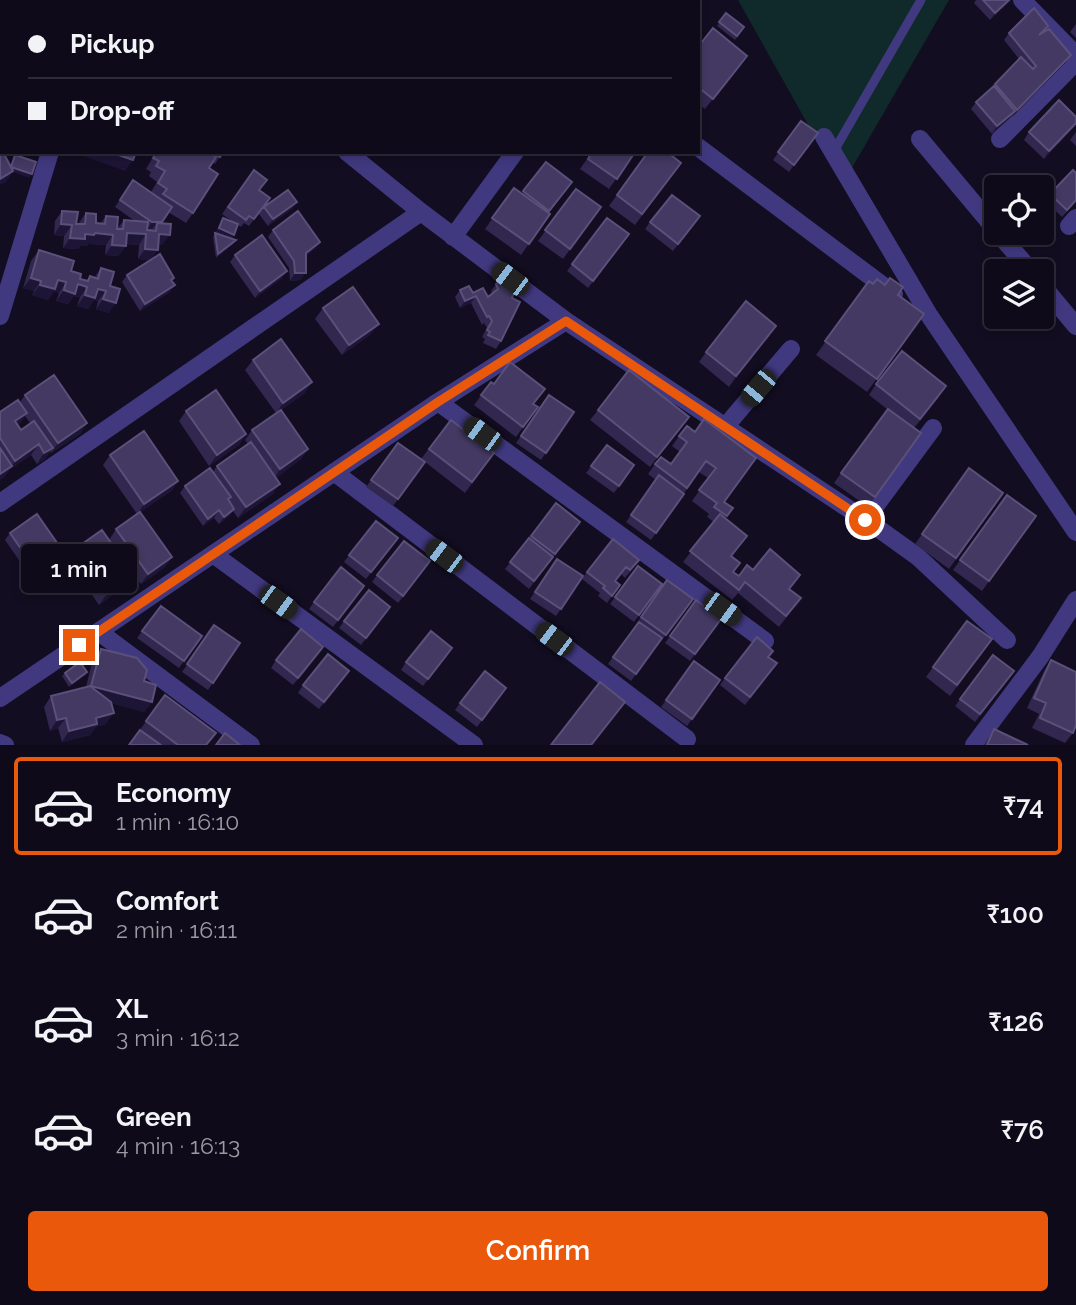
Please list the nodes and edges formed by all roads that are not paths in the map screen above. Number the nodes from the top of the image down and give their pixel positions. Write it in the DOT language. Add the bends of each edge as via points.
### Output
graph roads {
  1 [pos="921,0"];
  2 [pos="1022,0"];
  3 [pos="1076,55"];
  4 [pos="1076,62"];
  5 [pos="920,139"];
  6 [pos="1000,139"];
  7 [pos="829,144"];
  8 [pos="700,148"];
  9 [pos="49,154"];
  10 [pos="349,154"];
  11 [pos="514,154"];
  12 [pos="421,212"];
  13 [pos="984,215"];
  14 [pos="453,237"];
  15 [pos="1009,245"];
  16 [pos="1021,259"];
  17 [pos="901,299"];
  18 [pos="1054,300"];
  19 [pos="0,316"];
  20 [pos="566,321"];
  21 [pos="1076,326"];
  22 [pos="791,349"];
  23 [pos="438,402"];
  24 [pos="725,427"];
  25 [pos="933,428"];
  26 [pos="334,472"];
  27 [pos="0,503"];
  28 [pos="865,520"];
  29 [pos="1076,532"];
  30 [pos="213,554"];
  31 [pos="1076,600"];
  32 [pos="99,632"];
  33 [pos="1007,640"];
  34 [pos="765,641"];
  35 [pos="0,698"];
  36 [pos="687,739"];
  37 [pos="251,745"];
  38 [pos="474,745"];
  39 [pos="974,745"];
  1 -- 7 [label="lane"];
  2 -- 3 [label="street"];
  4 -- 6 [label="street"];
  5 -- 13 [label="street"];
  7 -- 29 [label="street" via="929,315"];
  8 -- 17 [label="street"];
  9 -- 19 [label="street"];
  10 -- 12 [label="street"];
  11 -- 14 [label="street"];
  12 -- 14 [label="street"];
  12 -- 27 [label="street"];
  14 -- 20 [label="street"];
  15 -- 16 [label="street"];
  18 -- 21 [label="street"];
  20 -- 23 [label="street"];
  20 -- 24 [label="street"];
  22 -- 24 [label="street"];
  23 -- 26 [label="street"];
  23 -- 34 [label="street"];
  24 -- 28 [label="street"];
  25 -- 28 [label="street"];
  26 -- 30 [label="street"];
  26 -- 36 [label="street"];
  28 -- 33 [label="street" via="918,557"];
  30 -- 32 [label="street"];
  30 -- 38 [label="street"];
  31 -- 39 [label="street"];
  32 -- 35 [label="street"];
  32 -- 37 [label="street"];
}
